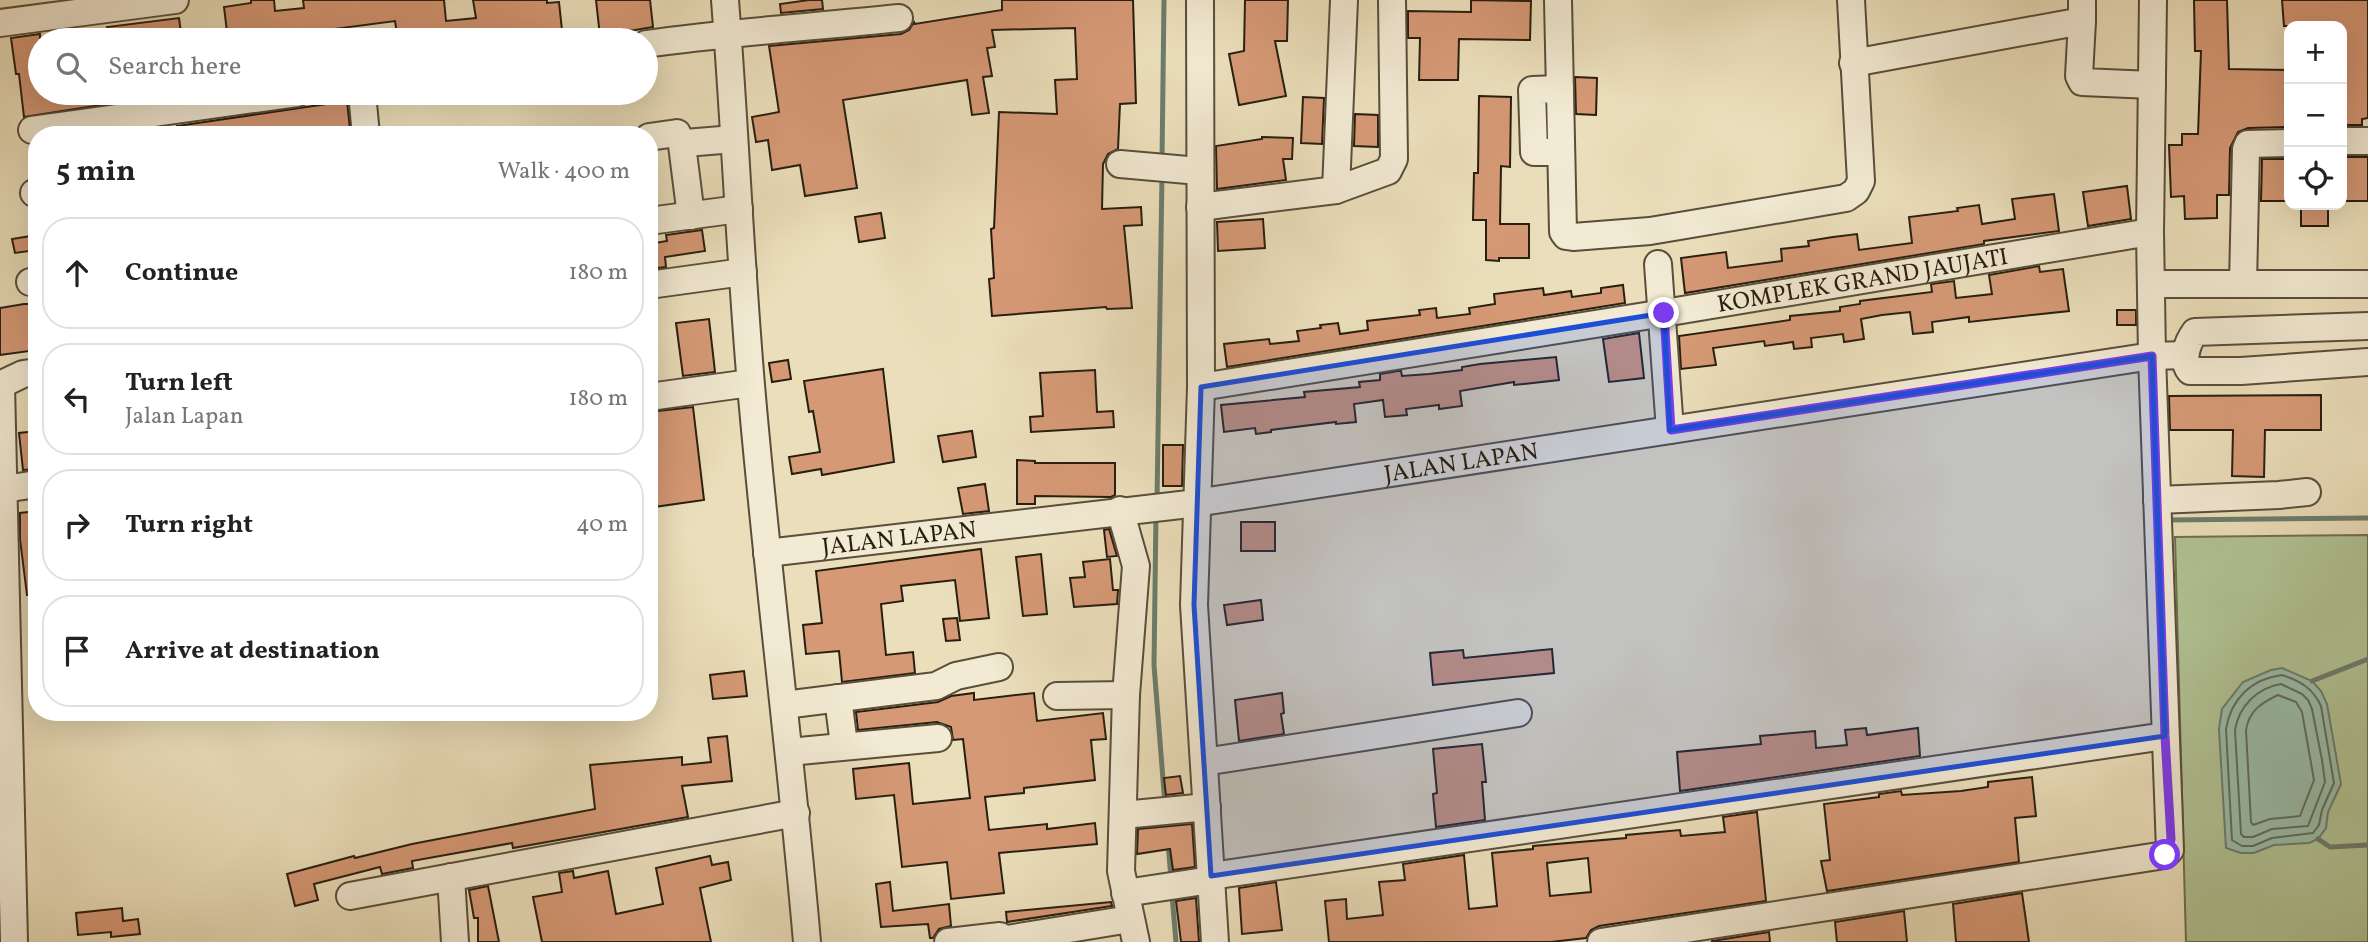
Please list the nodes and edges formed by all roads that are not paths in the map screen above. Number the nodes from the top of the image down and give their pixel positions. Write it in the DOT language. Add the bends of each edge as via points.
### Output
graph roads {
  1 [pos="175,0"];
  2 [pos="725,0"];
  3 [pos="1200,0"];
  4 [pos="1344,0"];
  5 [pos="1392,0"];
  6 [pos="1558,0"];
  7 [pos="1851,0"];
  8 [pos="2153,0"];
  9 [pos="141,2"];
  10 [pos="2082,10"];
  11 [pos="3,15"];
  12 [pos="899,18"];
  13 [pos="727,32"];
  14 [pos="658,42"];
  15 [pos="1853,63"];
  16 [pos="2152,85"];
  17 [pos="211,105"];
  18 [pos="363,105"];
  19 [pos="61,126"];
  20 [pos="365,126"];
  21 [pos="677,133"];
  22 [pos="658,136"];
  23 [pos="734,139"];
  24 [pos="2347,141"];
  25 [pos="2368,141"];
  26 [pos="2284,143"];
  27 [pos="1131,165"];
  28 [pos="1189,171"];
  29 [pos="1336,190"];
  30 [pos="1200,207"];
  31 [pos="739,209"];
  32 [pos="691,216"];
  33 [pos="658,220"];
  34 [pos="2150,232"];
  35 [pos="1658,264"];
  36 [pos="743,272"];
  37 [pos="658,284"];
  38 [pos="2151,284"];
  39 [pos="2243,284"];
  40 [pos="2368,284"];
  41 [pos="1664,313"];
  42 [pos="2320,326"];
  43 [pos="2368,326"];
  44 [pos="2185,355"];
  45 [pos="2152,356"];
  46 [pos="2368,362"];
  47 [pos="2323,365"];
  48 [pos="28,373"];
  49 [pos="750,383"];
  50 [pos="1,385"];
  51 [pos="1201,387"];
  52 [pos="658,396"];
  53 [pos="1671,430"];
  54 [pos="28,485"];
  55 [pos="4,489"];
  56 [pos="2307,492"];
  57 [pos="2157,500"];
  58 [pos="1194,503"];
  59 [pos="1129,509"];
  60 [pos="3,538"];
  61 [pos="767,553"];
  62 [pos="3,659"];
  63 [pos="999,667"];
  64 [pos="1126,695"];
  65 [pos="1058,696"];
  66 [pos="838,698"];
  67 [pos="784,705"];
  68 [pos="1518,713"];
  69 [pos="2165,736"];
  70 [pos="938,738"];
  71 [pos="844,745"];
  72 [pos="789,752"];
  73 [pos="1204,762"];
  74 [pos="5,768"];
  75 [pos="1207,807"];
  76 [pos="796,813"];
  77 [pos="1128,815"];
  78 [pos="451,877"];
  79 [pos="1211,878"];
  80 [pos="1132,892"];
  81 [pos="7,895"];
  82 [pos="351,896"];
  83 [pos="1133,930"];
  84 [pos="14,942"];
  85 [pos="455,942"];
  86 [pos="807,942"];
  87 [pos="948,942"];
  88 [pos="1215,942"];
  89 [pos="1601,942"];
  1 -- 9 [label="street"];
  2 -- 13 [label="street"];
  3 -- 28 [label="street"];
  4 -- 29 [label="street"];
  5 -- 29 [label="street" via="1394,159 1388,171"];
  6 -- 15 [label="street" via="1566,236 1650,231 1846,198 1861,181"];
  7 -- 15 [label="street"];
  8 -- 16 [label="street"];
  9 -- 11 [label="street"];
  10 -- 15 [label="street"];
  10 -- 16 [label="street" via="2082,82"];
  12 -- 13 [label="street"];
  13 -- 14 [label="street"];
  13 -- 23 [label="street"];
  16 -- 34 [label="street"];
  17 -- 19 [label="street"];
  18 -- 20 [label="street"];
  21 -- 22 [label="street"];
  23 -- 31 [label="street"];
  23 -- 32 [label="street" via="682,145"];
  24 -- 25 [label="street"];
  26 -- 39 [label="street" via="2248,144 2246,149"];
  27 -- 28 [label="street"];
  28 -- 30 [label="street"];
  29 -- 30 [label="street"];
  30 -- 51 [label="street"];
  31 -- 32 [label="street"];
  31 -- 36 [label="street"];
  32 -- 33 [label="street"];
  34 -- 38 [label="street"];
  34 -- 41 [label="street, KOMPLEK GRAND JAUJATI"];
  35 -- 41 [label="street"];
  36 -- 37 [label="street"];
  36 -- 49 [label="street"];
  38 -- 39 [label="street"];
  38 -- 45 [label="street"];
  39 -- 40 [label="street"];
  41 -- 51 [label="street, KOMPLEK GRAND JAUJATI"];
  41 -- 53 [label="street"];
  42 -- 43 [label="street"];
  42 -- 44 [label="street" via="2195,332"];
  42 -- 47 [label="street"];
  44 -- 45 [label="street, JALAN LAPAN"];
  44 -- 47 [label="street" via="2190,371"];
  45 -- 53 [label="street, JALAN LAPAN"];
  45 -- 57 [label="street"];
  46 -- 47 [label="street"];
  48 -- 50 [label="street"];
  49 -- 52 [label="street"];
  49 -- 61 [label="street"];
  50 -- 55 [label="street"];
  51 -- 58 [label="street"];
  53 -- 58 [label="street, JALAN LAPAN"];
  54 -- 55 [label="street"];
  55 -- 60 [label="street"];
  56 -- 57 [label="street"];
  57 -- 69 [label="street"];
  58 -- 59 [label="street, JALAN LAPAN"];
  58 -- 73 [label="street" via="1194,605"];
  59 -- 61 [label="street, JALAN LAPAN"];
  59 -- 64 [label="street" via="1136,566"];
  60 -- 62 [label="street"];
  61 -- 67 [label="street"];
  62 -- 74 [label="street"];
  63 -- 66 [label="street" via="956,676 936,686"];
  64 -- 65 [label="street"];
  64 -- 77 [label="street"];
  66 -- 67 [label="street"];
  66 -- 71 [label="street"];
  67 -- 72 [label="street"];
  68 -- 73 [label="street"];
  69 -- 79 [label="street"];
  69 -- 89 [label="street" via="2171,839 2165,855"];
  70 -- 71 [label="street"];
  71 -- 72 [label="street"];
  72 -- 76 [label="street"];
  73 -- 75 [label="street"];
  74 -- 81 [label="street"];
  75 -- 77 [label="street"];
  75 -- 79 [label="street"];
  76 -- 78 [label="street"];
  76 -- 86 [label="street"];
  77 -- 80 [label="street" via="1121,871"];
  78 -- 82 [label="street"];
  78 -- 85 [label="street"];
  79 -- 80 [label="street"];
  79 -- 88 [label="street"];
  80 -- 83 [label="street"];
  81 -- 84 [label="street"];
  83 -- 87 [label="street"];
}
